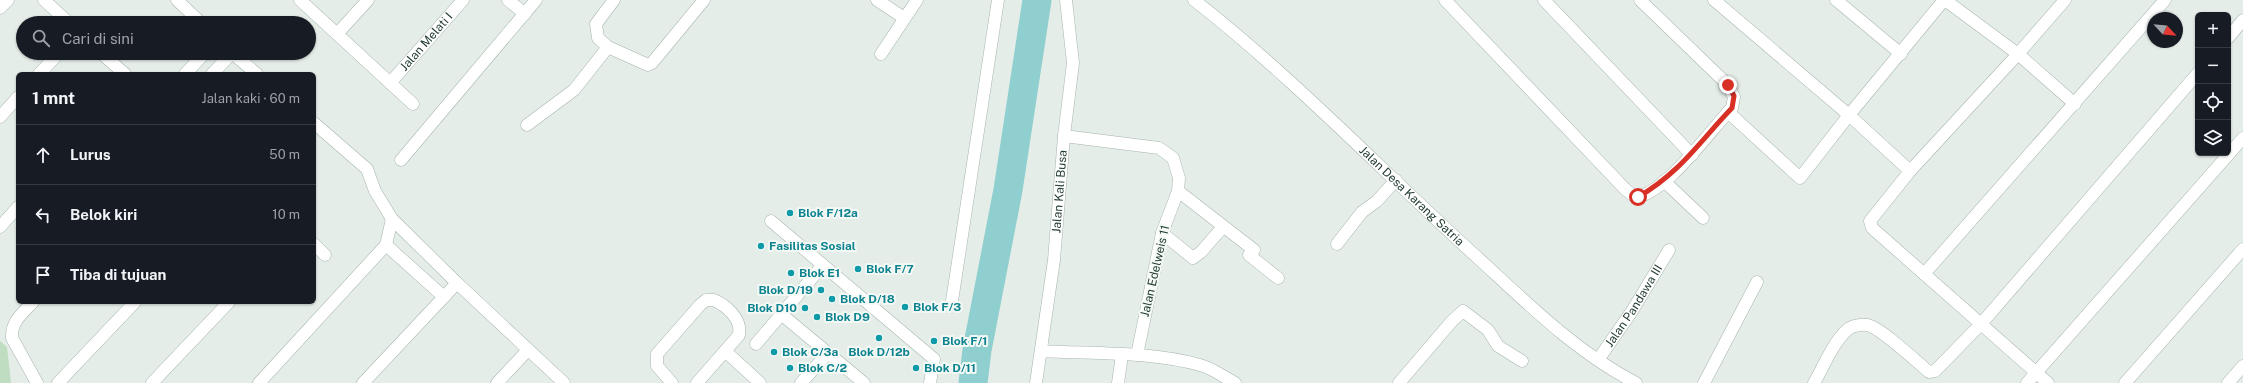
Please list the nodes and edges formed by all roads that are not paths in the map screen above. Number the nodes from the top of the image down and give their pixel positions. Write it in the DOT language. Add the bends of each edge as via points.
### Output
graph roads {
  1 [pos="8,0"];
  2 [pos="44,0"];
  3 [pos="177,0"];
  4 [pos="300,0"];
  5 [pos="368,0"];
  6 [pos="463,0"];
  7 [pos="508,0"];
  8 [pos="536,0"];
  9 [pos="614,0"];
  10 [pos="704,0"];
  11 [pos="877,0"];
  12 [pos="917,0"];
  13 [pos="998,0"];
  14 [pos="1066,0"];
  15 [pos="1194,0"];
  16 [pos="1445,0"];
  17 [pos="1544,0"];
  18 [pos="1640,0"];
  19 [pos="1714,0"];
  20 [pos="1836,0"];
  21 [pos="1945,0"];
  22 [pos="2064,0"];
  23 [pos="2165,0"];
  24 [pos="1209,5"];
  25 [pos="0,8"];
  26 [pos="525,14"];
  27 [pos="61,16"];
  28 [pos="194,16"];
  29 [pos="904,18"];
  30 [pos="2243,20"];
  31 [pos="337,34"];
  32 [pos="2231,34"];
  33 [pos="608,47"];
  34 [pos="881,54"];
  35 [pos="1901,54"];
  36 [pos="2018,54"];
  37 [pos="52,60"];
  38 [pos="110,60"];
  39 [pos="198,60"];
  40 [pos="225,60"];
  41 [pos="240,60"];
  42 [pos="41,72"];
  43 [pos="123,72"];
  44 [pos="187,72"];
  45 [pos="214,72"];
  46 [pos="255,72"];
  47 [pos="2195,76"];
  48 [pos="390,83"];
  49 [pos="16,99"];
  50 [pos="413,104"];
  51 [pos="2075,104"];
  52 [pos="1728,112"];
  53 [pos="1849,115"];
  54 [pos="0,116"];
  55 [pos="316,125"];
  56 [pos="527,125"];
  57 [pos="1064,136"];
  58 [pos="2243,138"];
  59 [pos="1692,155"];
  60 [pos="401,160"];
  61 [pos="1910,171"];
  62 [pos="1396,180"];
  63 [pos="1664,181"];
  64 [pos="1178,191"];
  65 [pos="16,210"];
  66 [pos="1703,218"];
  67 [pos="392,220"];
  68 [pos="771,221"];
  69 [pos="0,227"];
  70 [pos="1223,227"];
  71 [pos="1162,233"];
  72 [pos="1337,244"];
  73 [pos="316,246"];
  74 [pos="386,246"];
  75 [pos="2243,249"];
  76 [pos="1669,250"];
  77 [pos="325,255"];
  78 [pos="823,265"];
  79 [pos="1924,274"];
  80 [pos="1278,278"];
  81 [pos="1757,282"];
  82 [pos="457,283"];
  83 [pos="444,297"];
  84 [pos="952,301"];
  85 [pos="31,304"];
  86 [pos="133,304"];
  87 [pos="227,304"];
  88 [pos="782,314"];
  89 [pos="1981,324"];
  90 [pos="756,344"];
  91 [pos="528,350"];
  92 [pos="725,351"];
  93 [pos="1041,352"];
  94 [pos="828,353"];
  95 [pos="1122,355"];
  96 [pos="1137,355"];
  97 [pos="1598,360"];
  98 [pos="1522,362"];
  99 [pos="2243,366"];
  100 [pos="2036,372"];
  101 [pos="1615,378"];
  102 [pos="36,383"];
  103 [pos="58,383"];
  104 [pos="152,383"];
  105 [pos="259,383"];
  106 [pos="363,383"];
  107 [pos="497,383"];
  108 [pos="564,383"];
  109 [pos="672,383"];
  110 [pos="697,383"];
  111 [pos="760,383"];
  112 [pos="802,383"];
  113 [pos="864,383"];
  114 [pos="930,383"];
  115 [pos="1036,383"];
  116 [pos="1118,383"];
  117 [pos="1235,383"];
  118 [pos="1399,383"];
  119 [pos="1636,383"];
  120 [pos="1704,383"];
  121 [pos="1814,383"];
  122 [pos="2027,383"];
  123 [pos="2048,383"];
  124 [pos="2125,383"];
  125 [pos="2228,383"];
  1 -- 25 [label="street"];
  2 -- 27 [label="street"];
  3 -- 28 [label="street"];
  4 -- 31 [label="street"];
  5 -- 31 [label="street"];
  6 -- 48 [label="street, Jalan Melati I"];
  7 -- 26 [label="street"];
  8 -- 26 [label="street"];
  9 -- 33 [label="street" via="596,24 598,38"];
  10 -- 33 [label="street" via="652,63 643,64"];
  11 -- 29 [label="street"];
  12 -- 29 [label="street"];
  13 -- 84 [label="street"];
  14 -- 57 [label="street, Jalan Kali Busa" via="1073,63"];
  15 -- 24 [label="street, Jalan Desa Karang Satria"];
  16 -- 63 [label="street" via="1633,196 1638,197"];
  17 -- 59 [label="street"];
  18 -- 52 [label="street" via="1728,85 1734,96 1732,108"];
  19 -- 53 [label="street"];
  20 -- 35 [label="street"];
  21 -- 35 [label="street"];
  21 -- 36 [label="street"];
  22 -- 36 [label="street"];
  23 -- 51 [label="street"];
  24 -- 62 [label="street, Jalan Desa Karang Satria"];
  26 -- 60 [label="street"];
  29 -- 34 [label="street"];
  30 -- 32 [label="street"];
  31 -- 48 [label="street"];
  33 -- 56 [label="street" via="574,90"];
  35 -- 53 [label="street"];
  36 -- 51 [label="street"];
  36 -- 61 [label="street"];
  37 -- 42 [label="street"];
  38 -- 43 [label="street"];
  39 -- 44 [label="street"];
  40 -- 45 [label="street"];
  41 -- 46 [label="street"];
  47 -- 89 [label="street"];
  48 -- 50 [label="street"];
  49 -- 54 [label="street"];
  51 -- 79 [label="street"];
  52 -- 53 [label="street" via="1800,178"];
  52 -- 59 [label="street"];
  53 -- 61 [label="street"];
  55 -- 67 [label="street" via="367,169 375,191"];
  57 -- 64 [label="street, Jalan Edelweis 11" via="1159,148 1173,158 1179,178"];
  57 -- 93 [label="street, Jalan Kali Busa" via="1054,260"];
  58 -- 100 [label="street"];
  59 -- 63 [label="street"];
  61 -- 79 [label="street" via="1873,216 1870,224"];
  62 -- 72 [label="street" via="1377,201 1362,212"];
  62 -- 97 [label="street, Jalan Desa Karang Satria" via="1553,327"];
  63 -- 66 [label="street"];
  64 -- 70 [label="street"];
  64 -- 71 [label="street, Jalan Edelweis 11"];
  65 -- 69 [label="street"];
  67 -- 74 [label="street"];
  67 -- 82 [label="street"];
  68 -- 78 [label="street"];
  70 -- 71 [label="street" via="1193,258"];
  70 -- 80 [label="street" via="1254,250 1249,255"];
  71 -- 96 [label="street, Jalan Edelweis 11"];
  73 -- 77 [label="street"];
  74 -- 83 [label="street"];
  74 -- 105 [label="street"];
  75 -- 124 [label="street"];
  76 -- 97 [label="street, Jalan Pandawa III"];
  78 -- 88 [label="street"];
  78 -- 114 [label="street" via="934,359"];
  79 -- 89 [label="street"];
  81 -- 120 [label="street"];
  82 -- 83 [label="street"];
  82 -- 91 [label="street"];
  83 -- 106 [label="street"];
  85 -- 102 [label="street" via="14,322 12,338"];
  86 -- 103 [label="street"];
  87 -- 104 [label="street"];
  88 -- 90 [label="street"];
  88 -- 94 [label="street"];
  89 -- 100 [label="street"];
  89 -- 121 [label="street" via="1935,371 1929,372 1883,334 1868,325 1848,329"];
  91 -- 107 [label="street"];
  91 -- 108 [label="street"];
  92 -- 109 [label="street" via="739,335 741,327 736,317 720,302 706,300 657,354 657,366"];
  92 -- 110 [label="street"];
  92 -- 111 [label="street"];
  93 -- 95 [label="street"];
  93 -- 115 [label="street, Jalan Kali Busa"];
  94 -- 112 [label="street"];
  94 -- 113 [label="street"];
  95 -- 96 [label="street"];
  95 -- 116 [label="street"];
  96 -- 117 [label="street" via="1201,365"];
  97 -- 101 [label="street, Jalan Desa Karang Satria"];
  98 -- 118 [label="street" via="1498,346 1488,330 1463,311"];
  99 -- 125 [label="street"];
  100 -- 122 [label="street"];
  100 -- 123 [label="street"];
  101 -- 119 [label="street, Jalan Desa Karang Satria"];
}
